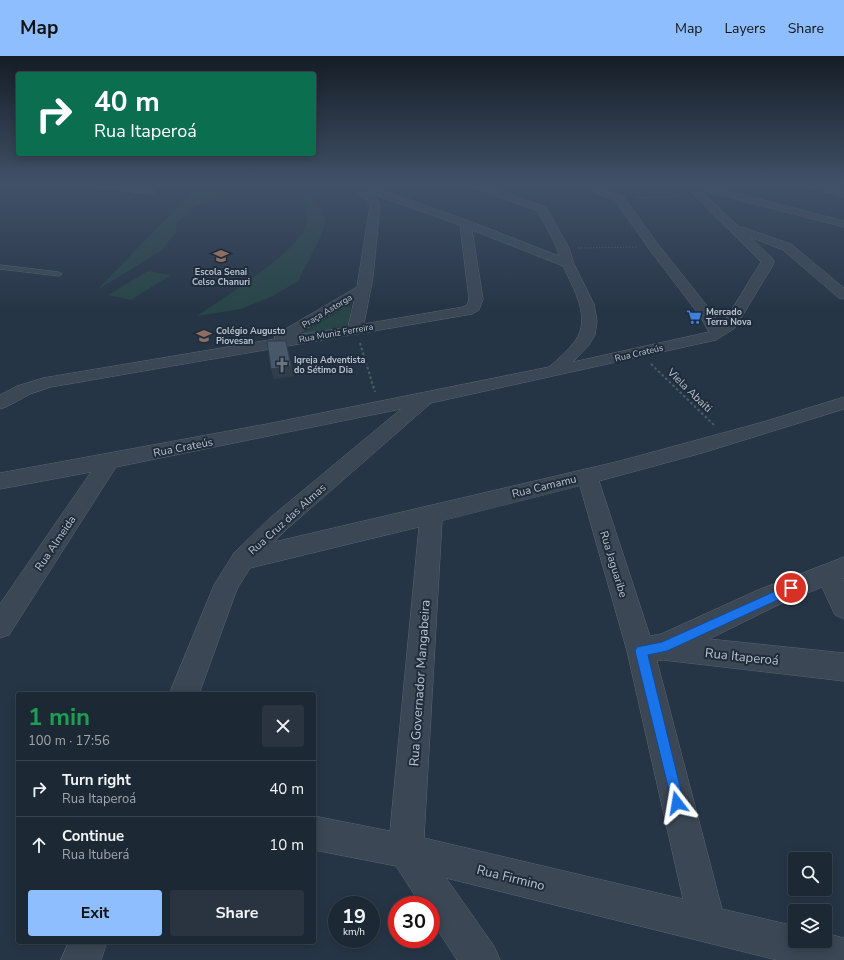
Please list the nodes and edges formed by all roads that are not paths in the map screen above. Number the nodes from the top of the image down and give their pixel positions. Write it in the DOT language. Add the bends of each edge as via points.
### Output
graph roads {
  1 [pos="371,225"];
  2 [pos="465,225"];
  3 [pos="470,225"];
  4 [pos="551,225"];
  5 [pos="638,225"];
  6 [pos="734,227"];
  7 [pos="764,256"];
  8 [pos="798,256"];
  9 [pos="568,264"];
  10 [pos="0,267"];
  11 [pos="59,274"];
  12 [pos="364,289"];
  13 [pos="844,295"];
  14 [pos="707,315"];
  15 [pos="730,325"];
  16 [pos="356,330"];
  17 [pos="717,333"];
  18 [pos="270,344"];
  19 [pos="581,345"];
  20 [pos="596,362"];
  21 [pos="555,371"];
  22 [pos="426,399"];
  23 [pos="0,403"];
  24 [pos="844,403"];
  25 [pos="372,409"];
  26 [pos="398,422"];
  27 [pos="109,461"];
  28 [pos="587,476"];
  29 [pos="0,481"];
  30 [pos="431,514"];
  31 [pos="242,560"];
  32 [pos="836,570"];
  33 [pos="844,607"];
  34 [pos="0,626"];
  35 [pos="652,649"];
  36 [pos="844,667"];
  37 [pos="185,692"];
  38 [pos="316,833"];
  39 [pos="406,851"];
  40 [pos="707,924"];
  41 [pos="87,944"];
  42 [pos="844,957"];
  43 [pos="81,960"];
  44 [pos="480,960"];
  1 -- 12 [label="street"];
  2 -- 16 [label="street, Rua Muniz Ferreira" via="476,299 474,307 467,311"];
  3 -- 9 [label="street"];
  4 -- 9 [label="street"];
  5 -- 14 [label="street"];
  6 -- 7 [label="street"];
  6 -- 8 [label="street" via="787,247"];
  7 -- 8 [label="street"];
  7 -- 15 [label="street, Rua Crateús" via="768,261 767,265"];
  8 -- 13 [label="street"];
  9 -- 19 [label="street" via="587,304 590,320 587,335"];
  10 -- 11 [label="lane"];
  12 -- 16 [label="street"];
  12 -- 18 [label="street, Praça Astorga"];
  14 -- 15 [label="street"];
  14 -- 17 [label="street"];
  15 -- 17 [label="street, Rua Crateús"];
  16 -- 18 [label="street, Rua Muniz Ferreira"];
  17 -- 20 [label="street, Rua Crateús" via="711,337"];
  18 -- 23 [label="street, Rua Muniz Ferreira" via="49,382 25,389"];
  19 -- 20 [label="street"];
  19 -- 21 [label="street"];
  20 -- 21 [label="street, Rua Crateús"];
  21 -- 22 [label="street, Rua Crateús"];
  22 -- 25 [label="street, Rua Crateús"];
  22 -- 26 [label="street, Rua Cruz das Almas"];
  24 -- 28 [label="street, Rua Camamu" via="729,439"];
  25 -- 26 [label="street, Rua Crateús"];
  25 -- 27 [label="street, Rua Crateús"];
  26 -- 31 [label="street, Rua Cruz das Almas" via="279,524"];
  27 -- 29 [label="street, Rua Crateús"];
  27 -- 34 [label="street, Rua Almeida"];
  28 -- 30 [label="street, Rua Camamu"];
  28 -- 35 [label="street, Rua Jaguaribe"];
  30 -- 31 [label="street, Rua Camamu"];
  30 -- 39 [label="street, Rua Governador Mangabeira"];
  31 -- 37 [label="street, Rua Cruz das Almas" via="226,585"];
  32 -- 33 [label="street"];
  32 -- 35 [label="street"];
  35 -- 36 [label="street, Rua Itaperoá"];
  35 -- 40 [label="street, Rua Jaguaribe"];
  38 -- 39 [label="street, Rua Firmino"];
  39 -- 40 [label="street, Rua Firmino"];
  39 -- 44 [label="street"];
  40 -- 42 [label="street, Rua Firmino"];
  41 -- 43 [label="street"];
}
